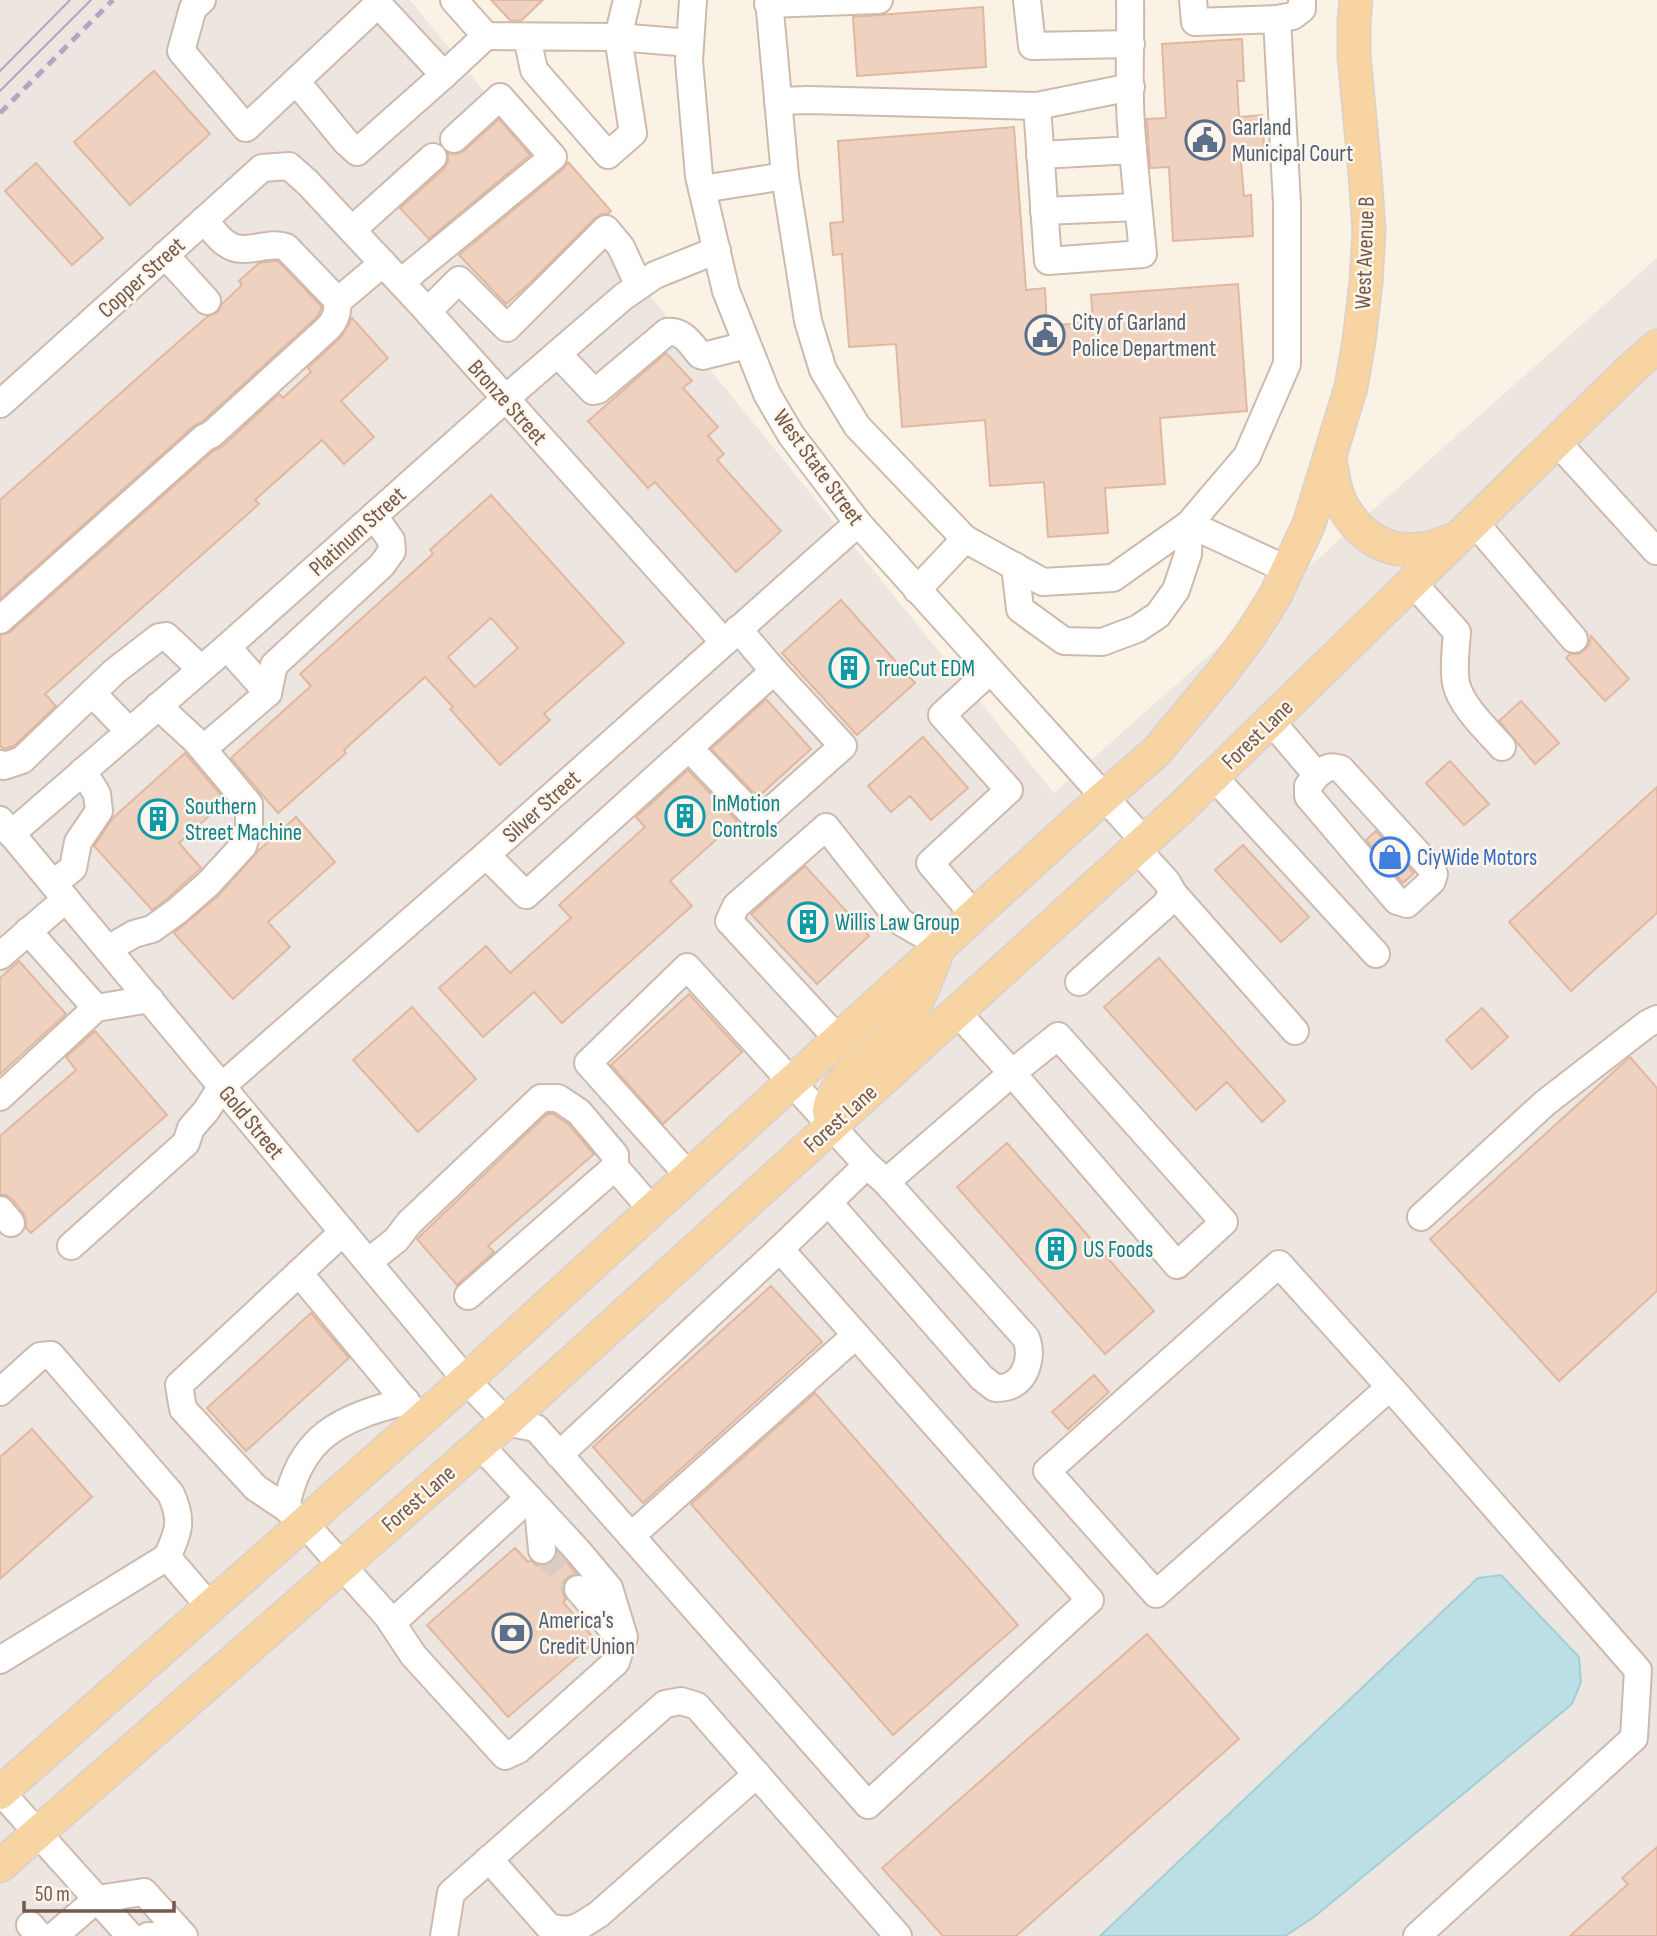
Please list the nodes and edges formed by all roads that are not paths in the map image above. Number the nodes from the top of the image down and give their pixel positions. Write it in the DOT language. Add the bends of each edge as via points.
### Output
graph roads {
  1 [pos="202,0"];
  2 [pos="454,0"];
  3 [pos="627,0"];
  4 [pos="693,0"];
  5 [pos="879,0"];
  6 [pos="1027,0"];
  7 [pos="1130,0"];
  8 [pos="1194,0"];
  9 [pos="1302,0"];
  10 [pos="1356,0"];
  11 [pos="769,2"];
  12 [pos="1276,19"];
  13 [pos="486,36"];
  14 [pos="527,37"];
  15 [pos="618,37"];
  16 [pos="690,43"];
  17 [pos="1131,44"];
  18 [pos="444,75"];
  19 [pos="296,81"];
  20 [pos="1131,87"];
  21 [pos="778,101"];
  22 [pos="1037,106"];
  23 [pos="454,139"];
  24 [pos="1133,150"];
  25 [pos="1040,155"];
  26 [pos="433,157"];
  27 [pos="289,166"];
  28 [pos="785,176"];
  29 [pos="702,189"];
  30 [pos="1138,207"];
  31 [pos="1044,211"];
  32 [pos="204,220"];
  33 [pos="352,230"];
  34 [pos="717,250"];
  35 [pos="165,255"];
  36 [pos="383,263"];
  37 [pos="401,282"];
  38 [pos="639,286"];
  39 [pos="207,301"];
  40 [pos="338,301"];
  41 [pos="428,311"];
  42 [pos="747,345"];
  43 [pos="1657,346"];
  44 [pos="558,354"];
  45 [pos="505,399"];
  46 [pos="0,404"];
  47 [pos="1557,442"];
  48 [pos="1329,461"];
  49 [pos="374,516"];
  50 [pos="858,523"];
  51 [pos="1189,524"];
  52 [pos="1469,529"];
  53 [pos="965,539"];
  54 [pos="1656,551"];
  55 [pos="1015,566"];
  56 [pos="1288,570"];
  57 [pos="1413,583"];
  58 [pos="917,590"];
  59 [pos="259,618"];
  60 [pos="0,620"];
  61 [pos="731,635"];
  62 [pos="1574,639"];
  63 [pos="227,647"];
  64 [pos="287,652"];
  65 [pos="201,669"];
  66 [pos="774,671"];
  67 [pos="990,671"];
  68 [pos="268,693"];
  69 [pos="92,694"];
  70 [pos="158,706"];
  71 [pos="1271,721"];
  72 [pos="129,731"];
  73 [pos="1502,747"];
  74 [pos="690,748"];
  75 [pos="203,749"];
  76 [pos="0,764"];
  77 [pos="83,771"];
  78 [pos="1317,775"];
  79 [pos="1213,776"];
  80 [pos="1104,796"];
  81 [pos="6,827"];
  82 [pos="1140,845"];
  83 [pos="486,855"];
  84 [pos="60,891"];
  85 [pos="1173,893"];
  86 [pos="974,915"];
  87 [pos="28,931"];
  88 [pos="941,945"];
  89 [pos="108,949"];
  90 [pos="1376,954"];
  91 [pos="0,956"];
  92 [pos="1079,982"];
  93 [pos="150,999"];
  94 [pos="96,1008"];
  95 [pos="957,1012"];
  96 [pos="1657,1019"];
  97 [pos="1295,1031"];
  98 [pos="838,1039"];
  99 [pos="1012,1073"];
  100 [pos="791,1083"];
  101 [pos="222,1086"];
  102 [pos="0,1097"];
  103 [pos="831,1126"];
  104 [pos="615,1167"];
  105 [pos="877,1174"];
  106 [pos="689,1176"];
  107 [pos="829,1203"];
  108 [pos="652,1209"];
  109 [pos="1421,1217"];
  110 [pos="343,1232"];
  111 [pos="71,1246"];
  112 [pos="780,1249"];
  113 [pos="368,1262"];
  114 [pos="299,1273"];
  115 [pos="468,1296"];
  116 [pos="856,1335"];
  117 [pos="466,1380"];
  118 [pos="1390,1387"];
  119 [pos="0,1392"];
  120 [pos="413,1411"];
  121 [pos="506,1422"];
  122 [pos="480,1444"];
  123 [pos="559,1455"];
  124 [pos="533,1503"];
  125 [pos="295,1516"];
  126 [pos="631,1536"];
  127 [pos="542,1550"];
  128 [pos="167,1557"];
  129 [pos="342,1566"];
  130 [pos="578,1589"];
  131 [pos="210,1607"];
  132 [pos="392,1623"];
  133 [pos="623,1641"];
  134 [pos="0,1660"];
  135 [pos="757,1774"];
  136 [pos="0,1789"];
  137 [pos="38,1832"];
  138 [pos="489,1859"];
  139 [pos="0,1866"];
  140 [pos="97,1899"];
  141 [pos="54,1936"];
  142 [pos="130,1936"];
  143 [pos="148,1936"];
  144 [pos="155,1936"];
  145 [pos="184,1936"];
  146 [pos="444,1936"];
  147 [pos="898,1936"];
  148 [pos="1417,1936"];
  1 -- 19 [label="street" via="193,8 181,51 246,128"];
  2 -- 13 [label="street"];
  3 -- 15 [label="street"];
  4 -- 16 [label="street, West State Street"];
  5 -- 11 [label="street"];
  6 -- 17 [label="street" via="1032,46"];
  7 -- 17 [label="street"];
  8 -- 12 [label="street" via="1195,22"];
  9 -- 12 [label="street" via="1302,9 1293,16"];
  10 -- 48 [label="main road, West Avenue B" via="1354,56 1365,173 1366,282 1352,387"];
  11 -- 21 [label="street"];
  12 -- 51 [label="street" via="1287,204 1287,364 1247,456"];
  13 -- 14 [label="street"];
  13 -- 18 [label="street"];
  14 -- 15 [label="street"];
  14 -- 15 [label="street" via="534,70 608,155 633,133"];
  15 -- 16 [label="street"];
  16 -- 29 [label="street, West State Street"];
  17 -- 20 [label="street"];
  18 -- 19 [label="street" via="378,4"];
  18 -- 19 [label="street" via="357,152"];
  20 -- 22 [label="street"];
  20 -- 24 [label="street"];
  21 -- 22 [label="street"];
  21 -- 28 [label="street"];
  22 -- 25 [label="street"];
  23 -- 37 [label="street" via="500,97 553,156"];
  24 -- 25 [label="street"];
  24 -- 30 [label="street"];
  25 -- 31 [label="street"];
  26 -- 33 [label="street"];
  27 -- 32 [label="street, Copper Street" via="262,168"];
  27 -- 33 [label="street, Bronze Street"];
  28 -- 29 [label="street"];
  28 -- 53 [label="street" via="808,321 823,369 857,426"];
  29 -- 34 [label="street, West State Street"];
  30 -- 31 [label="street"];
  30 -- 31 [label="street" via="1143,254 1048,261"];
  32 -- 35 [label="street, Copper Street"];
  32 -- 40 [label="street" via="236,248 286,247"];
  33 -- 36 [label="street, Bronze Street"];
  34 -- 38 [label="street, Platinum Street"];
  34 -- 42 [label="street, West State Street" via="726,291"];
  35 -- 39 [label="street"];
  35 -- 46 [label="street, Copper Street"];
  36 -- 37 [label="street, Bronze Street"];
  36 -- 40 [label="street"];
  37 -- 41 [label="street, Bronze Street"];
  38 -- 41 [label="street" via="621,247 606,229 507,328 459,280"];
  38 -- 44 [label="street, Platinum Street"];
  40 -- 60 [label="street" via="337,315 327,329"];
  41 -- 45 [label="street, Bronze Street"];
  42 -- 44 [label="street" via="704,356 681,333 667,332 593,391"];
  42 -- 50 [label="street, West State Street" via="790,435"];
  43 -- 47 [label="main road, Forest Lane"];
  44 -- 45 [label="street, Platinum Street"];
  45 -- 49 [label="street, Platinum Street"];
  45 -- 61 [label="street, Bronze Street"];
  47 -- 52 [label="main road, Forest Lane"];
  47 -- 54 [label="street"];
  48 -- 52 [label="main road" via="1340,501 1362,532 1387,547 1408,551 1438,547"];
  48 -- 56 [label="main road"];
  49 -- 59 [label="street, Platinum Street"];
  49 -- 64 [label="street" via="391,540 392,551"];
  50 -- 58 [label="street, West State Street"];
  50 -- 61 [label="street, Silver Street"];
  51 -- 55 [label="street" via="1113,578 1043,582"];
  51 -- 55 [label="street" via="1188,554 1176,590 1158,615 1102,642 1064,641 1020,609"];
  51 -- 56 [label="street"];
  52 -- 57 [label="main road, Forest Lane"];
  52 -- 62 [label="street"];
  53 -- 55 [label="street"];
  53 -- 58 [label="street"];
  56 -- 80 [label="main road" via="1251,634 1196,705 1157,751"];
  57 -- 71 [label="main road, Forest Lane"];
  57 -- 73 [label="street" via="1457,632 1456,685 1470,711"];
  58 -- 67 [label="street, West State Street"];
  59 -- 63 [label="street, Platinum Street"];
  59 -- 64 [label="street"];
  61 -- 66 [label="street, Bronze Street"];
  61 -- 83 [label="street, Silver Street"];
  63 -- 65 [label="street, Platinum Street"];
  63 -- 68 [label="street"];
  64 -- 68 [label="street" via="274,664"];
  65 -- 69 [label="street" via="166,636 159,637"];
  65 -- 70 [label="street, Platinum Street"];
  66 -- 74 [label="street"];
  66 -- 74 [label="street, Bronze Street" via="842,746 759,821"];
  67 -- 80 [label="street, West State Street"];
  67 -- 86 [label="street" via="942,715 1009,790 930,863"];
  68 -- 75 [label="street"];
  69 -- 72 [label="street"];
  69 -- 76 [label="street" via="22,760"];
  70 -- 72 [label="street, Platinum Street"];
  70 -- 75 [label="street"];
  71 -- 78 [label="street"];
  71 -- 79 [label="main road, Forest Lane"];
  72 -- 77 [label="street, Platinum Street"];
  74 -- 83 [label="street" via="526,895"];
  75 -- 89 [label="street" via="249,804 243,846 177,911 152,929"];
  77 -- 81 [label="street, Platinum Street"];
  77 -- 84 [label="street" via="97,794 99,811 78,842 73,868"];
  78 -- 78 [label="street" via="1308,786 1308,796 1397,901 1407,904 1432,881 1432,869 1341,769 1333,766"];
  79 -- 82 [label="main road, Forest Lane"];
  79 -- 90 [label="street"];
  80 -- 82 [label="street, West State Street"];
  80 -- 86 [label="main road"];
  81 -- 84 [label="street, Gold Street"];
  82 -- 85 [label="street, West State Street"];
  82 -- 95 [label="main road, Forest Lane"];
  83 -- 101 [label="street, Silver Street"];
  84 -- 87 [label="street"];
  84 -- 89 [label="street, Gold Street"];
  85 -- 92 [label="street"];
  85 -- 97 [label="street, West State Street"];
  86 -- 88 [label="main road"];
  87 -- 91 [label="street"];
  87 -- 94 [label="street"];
  88 -- 98 [label="main road"];
  88 -- 98 [label="street" via="901,922 826,827 736,906 729,922"];
  88 -- 103 [label="main road" via="910,1015 835,1093 829,1110"];
  89 -- 93 [label="street, Gold Street"];
  93 -- 94 [label="street"];
  93 -- 101 [label="street, Gold Street"];
  94 -- 102 [label="street"];
  95 -- 99 [label="street"];
  95 -- 103 [label="main road, Forest Lane"];
  96 -- 109 [label="street" via="1545,1103"];
  98 -- 100 [label="main road"];
  99 -- 99 [label="street" via="1058,1036 1224,1222 1177,1265"];
  99 -- 105 [label="street"];
  100 -- 103 [label="street"];
  100 -- 106 [label="main road"];
  100 -- 106 [label="street" via="687,967 588,1063"];
  101 -- 110 [label="street, Gold Street"];
  101 -- 111 [label="street, Silver Street" via="191,1128 186,1143"];
  103 -- 105 [label="street"];
  103 -- 121 [label="main road, Forest Lane"];
  104 -- 108 [label="street"];
  104 -- 113 [label="street" via="615,1155 579,1112 558,1098 541,1098"];
  104 -- 115 [label="street"];
  105 -- 107 [label="street"];
  105 -- 107 [label="street" via="1026,1338 1030,1358 1020,1378 1006,1388 995,1388 982,1378"];
  106 -- 108 [label="main road"];
  107 -- 112 [label="street"];
  108 -- 117 [label="main road"];
  110 -- 113 [label="street, Gold Street"];
  110 -- 114 [label="street"];
  112 -- 116 [label="street"];
  112 -- 123 [label="street"];
  113 -- 117 [label="street, Gold Street"];
  114 -- 120 [label="street"];
  114 -- 125 [label="street" via="179,1385 183,1409 256,1488"];
  116 -- 126 [label="street"];
  116 -- 126 [label="street" via="1090,1600 868,1805"];
  117 -- 120 [label="main road"];
  117 -- 121 [label="street, Gold Street"];
  118 -- 118 [label="street" via="1279,1264 1047,1471 1156,1594"];
  118 -- 148 [label="street" via="1638,1670 1634,1738"];
  119 -- 128 [label="street" via="40,1356 51,1355 171,1494 179,1526"];
  120 -- 125 [label="main road"];
  120 -- 125 [label="street" via="350,1418 331,1429 313,1446 290,1488"];
  121 -- 122 [label="main road, Forest Lane"];
  121 -- 123 [label="street" via="536,1428"];
  122 -- 124 [label="street"];
  122 -- 129 [label="main road, Forest Lane"];
  123 -- 126 [label="street"];
  124 -- 127 [label="street"];
  124 -- 132 [label="street"];
  124 -- 133 [label="street" via="609,1588"];
  125 -- 129 [label="street"];
  125 -- 131 [label="main road"];
  128 -- 131 [label="street"];
  128 -- 134 [label="street"];
  129 -- 132 [label="street"];
  129 -- 137 [label="main road, Forest Lane"];
  130 -- 133 [label="street"];
  131 -- 136 [label="main road"];
  132 -- 133 [label="street" via="413,1655 505,1756 518,1750 616,1662"];
  135 -- 138 [label="street" via="599,1914 575,1929 549,1927"];
  135 -- 138 [label="street" via="697,1706 681,1701 665,1704"];
  135 -- 147 [label="street"];
  136 -- 137 [label="street"];
  137 -- 139 [label="main road, Forest Lane"];
  137 -- 140 [label="street"];
  138 -- 146 [label="street" via="451,1893"];
  140 -- 141 [label="street"];
  140 -- 142 [label="street"];
  140 -- 145 [label="street" via="144,1892"];
  143 -- 144 [label="street"];
}
